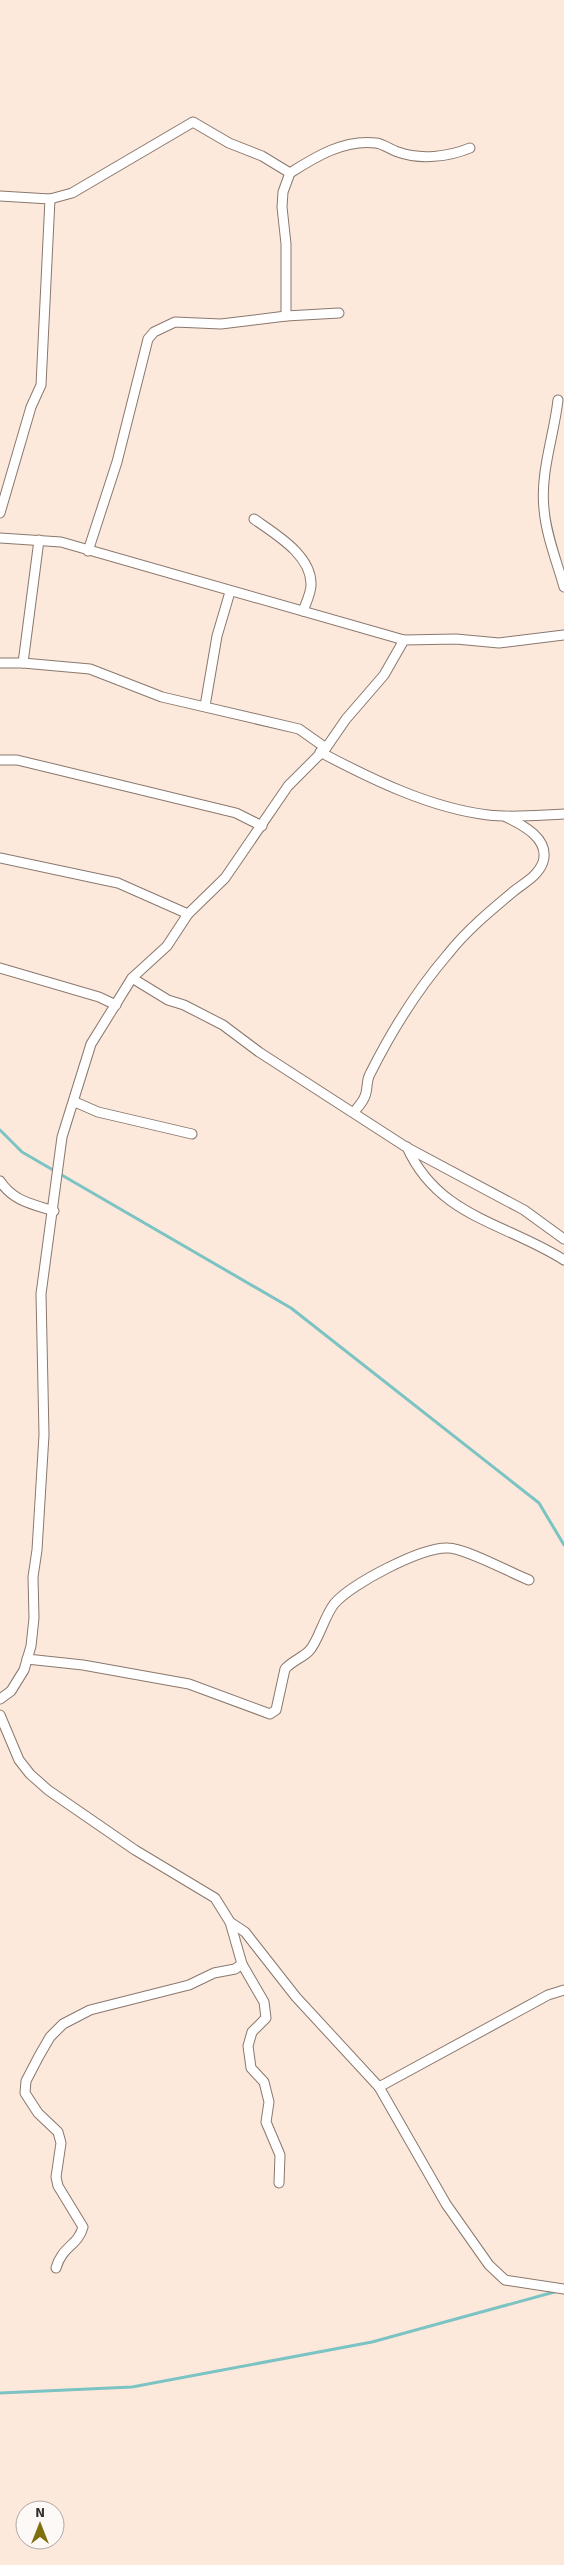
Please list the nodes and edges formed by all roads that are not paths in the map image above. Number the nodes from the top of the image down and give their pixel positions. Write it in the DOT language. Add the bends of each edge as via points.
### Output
graph roads {
  1 [pos="470,148"];
  2 [pos="290,173"];
  3 [pos="0,196"];
  4 [pos="50,199"];
  5 [pos="340,313"];
  6 [pos="286,316"];
  7 [pos="558,400"];
  8 [pos="0,513"];
  9 [pos="254,519"];
  10 [pos="0,538"];
  11 [pos="39,540"];
  12 [pos="88,551"];
  13 [pos="564,587"];
  14 [pos="230,592"];
  15 [pos="303,611"];
  16 [pos="564,634"];
  17 [pos="404,640"];
  18 [pos="0,663"];
  19 [pos="24,663"];
  20 [pos="205,706"];
  21 [pos="323,750"];
  22 [pos="0,760"];
  23 [pos="564,814"];
  24 [pos="506,817"];
  25 [pos="262,826"];
  26 [pos="0,858"];
  27 [pos="188,914"];
  28 [pos="0,968"];
  29 [pos="132,978"];
  30 [pos="116,1005"];
  31 [pos="74,1102"];
  32 [pos="354,1112"];
  33 [pos="192,1134"];
  34 [pos="406,1146"];
  35 [pos="0,1180"];
  36 [pos="54,1211"];
  37 [pos="564,1239"];
  38 [pos="564,1260"];
  39 [pos="529,1580"];
  40 [pos="27,1659"];
  41 [pos="0,1700"];
  42 [pos="0,1715"];
  43 [pos="230,1922"];
  44 [pos="242,1964"];
  45 [pos="564,1990"];
  46 [pos="379,2087"];
  47 [pos="280,2184"];
  48 [pos="56,2268"];
  49 [pos="564,2289"];
  1 -- 2 [label="street" via="419,158 377,143 343,145"];
  2 -- 4 [label="street" via="193,122 72,193"];
  2 -- 6 [label="street" via="282,206 286,244"];
  3 -- 4 [label="street"];
  4 -- 8 [label="street" via="41,385 31,407"];
  5 -- 6 [label="street"];
  6 -- 12 [label="street" via="221,324 175,322 154,332 146,347 118,462"];
  7 -- 13 [label="street" via="556,422 549,441 543,497"];
  9 -- 15 [label="street" via="289,545 309,570 311,584"];
  10 -- 11 [label="street"];
  11 -- 12 [label="street" via="61,542"];
  11 -- 19 [label="street"];
  12 -- 14 [label="street"];
  14 -- 15 [label="street"];
  14 -- 20 [label="street" via="216,636"];
  15 -- 17 [label="street"];
  16 -- 17 [label="street" via="499,643 456,639"];
  17 -- 21 [label="street" via="384,675"];
  18 -- 19 [label="street"];
  19 -- 20 [label="street" via="90,669 162,697"];
  20 -- 21 [label="street" via="299,729"];
  21 -- 24 [label="street" via="403,792 467,811"];
  21 -- 25 [label="street" via="288,786"];
  22 -- 25 [label="street" via="17,760 236,813"];
  23 -- 24 [label="street"];
  24 -- 32 [label="street" via="522,825 538,840 544,849 542,863 534,876 475,925 448,953 393,1029 381,1057 368,1076 366,1095"];
  25 -- 27 [label="street" via="225,878"];
  26 -- 27 [label="street" via="118,883"];
  27 -- 29 [label="street" via="167,946"];
  28 -- 30 [label="street"];
  29 -- 30 [label="street"];
  29 -- 32 [label="street" via="168,1000 223,1025 259,1052"];
  30 -- 31 [label="street" via="92,1044"];
  31 -- 33 [label="street" via="98,1112"];
  31 -- 36 [label="street" via="62,1137"];
  32 -- 34 [label="street"];
  34 -- 37 [label="street" via="524,1210"];
  34 -- 38 [label="street" via="415,1166 451,1202"];
  35 -- 36 [label="street" via="7,1191 21,1201"];
  36 -- 40 [label="street" via="41,1294 44,1436 33,1577 34,1618"];
  39 -- 40 [label="street" via="449,1547 421,1554 380,1572 353,1587 335,1604 310,1650 285,1669 276,1710 270,1714 189,1684 83,1665"];
  40 -- 41 [label="street" via="11,1691"];
  42 -- 43 [label="street" via="19,1760 30,1774 48,1790 136,1850 215,1898"];
  43 -- 44 [label="street"];
  43 -- 46 [label="street" via="245,1932 296,1997"];
  44 -- 47 [label="street" via="264,2002 266,2018 252,2032 248,2046 251,2068 264,2082 269,2102 266,2122 280,2155"];
  44 -- 48 [label="street" via="235,1970 214,1973 189,1985 90,2010 63,2024 42,2050 26,2081 25,2093 38,2113 58,2132 61,2143 56,2177 58,2186 83,2227 80,2238 65,2249"];
  45 -- 46 [label="street" via="548,1995"];
  46 -- 49 [label="street" via="446,2204 490,2265 505,2280"];
}
